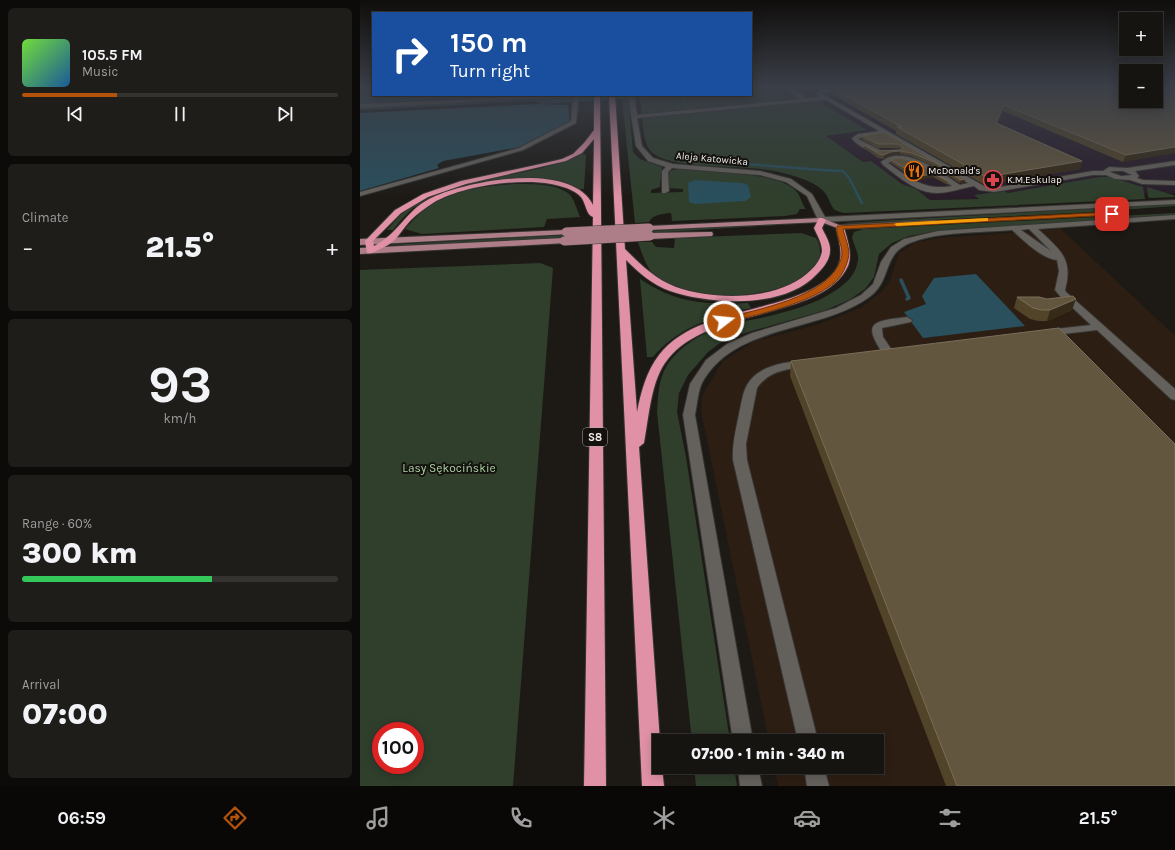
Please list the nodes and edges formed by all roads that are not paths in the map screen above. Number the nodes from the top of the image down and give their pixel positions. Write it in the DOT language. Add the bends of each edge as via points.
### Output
graph roads {
  1 [pos="573,123"];
  2 [pos="597,123"];
  3 [pos="614,123"];
  4 [pos="635,123"];
  5 [pos="868,123"];
  6 [pos="597,130"];
  7 [pos="884,132"];
  8 [pos="915,149"];
  9 [pos="907,150"];
  10 [pos="899,151"];
  11 [pos="1175,163"];
  12 [pos="671,166"];
  13 [pos="1126,170"];
  14 [pos="1107,173"];
  15 [pos="1132,178"];
  16 [pos="1175,182"];
  17 [pos="974,184"];
  18 [pos="958,187"];
  19 [pos="665,191"];
  20 [pos="360,194"];
  21 [pos="1175,202"];
  22 [pos="1175,210"];
  23 [pos="1175,217"];
  24 [pos="596,222"];
  25 [pos="820,224"];
  26 [pos="840,227"];
  27 [pos="1031,227"];
  28 [pos="1014,228"];
  29 [pos="565,236"];
  30 [pos="391,240"];
  31 [pos="364,241"];
  32 [pos="620,248"];
  33 [pos="360,251"];
  34 [pos="370,251"];
  35 [pos="1060,260"];
  36 [pos="907,320"];
  37 [pos="1098,327"];
  38 [pos="1036,335"];
  39 [pos="903,351"];
  40 [pos="888,353"];
  41 [pos="872,355"];
  42 [pos="818,362"];
  43 [pos="1175,396"];
  44 [pos="634,457"];
  45 [pos="742,734"];
  46 [pos="806,734"];
  47 [pos="749,774"];
  48 [pos="815,774"];
  49 [pos="595,786"];
  50 [pos="653,786"];
  51 [pos="751,786"];
  52 [pos="818,786"];
  1 -- 20 [label="street" via="521,149"];
  2 -- 6 [label="highway, S8"];
  3 -- 32 [label="highway"];
  4 -- 12 [label="street, Aleja Katowicka" via="637,142 642,154 653,161"];
  5 -- 7 [label="street"];
  6 -- 24 [label="highway, S8"];
  6 -- 31 [label="highway" via="575,156 456,185 419,198 395,214"];
  7 -- 8 [label="street"];
  7 -- 10 [label="street" via="855,138 876,151"];
  8 -- 9 [label="street"];
  8 -- 17 [label="street"];
  11 -- 13 [label="street"];
  12 -- 19 [label="street" via="665,171"];
  12 -- 25 [label="street, Aleja Katowicka" via="758,173 793,181 810,194 818,207"];
  13 -- 14 [label="street" via="1112,169 1107,170"];
  13 -- 15 [label="street" via="1135,174"];
  14 -- 15 [label="street" via="1118,178"];
  14 -- 17 [label="street" via="994,190"];
  15 -- 16 [label="street" via="1142,182"];
  17 -- 18 [label="street"];
  18 -- 18 [label="street" via="911,159 899,158 884,162 924,188 936,190"];
  21 -- 25 [label="street"];
  22 -- 26 [label="street"];
  23 -- 27 [label="street"];
  24 -- 30 [label="highway" via="587,200 576,190 544,182 506,181 462,189 432,201 411,216"];
  24 -- 49 [label="highway, S8"];
  25 -- 26 [label="main road"];
  25 -- 29 [label="main road, bridge"];
  25 -- 32 [label="highway" via="826,251 823,262 815,274 786,290 746,298 706,297 662,285 644,273"];
  26 -- 44 [label="highway" via="845,251 843,265 835,277 822,288 782,304 710,325 682,340 663,357 649,388"];
  27 -- 28 [label="street"];
  27 -- 35 [label="street" via="1053,249"];
  28 -- 35 [label="street" via="1039,248"];
  28 -- 45 [label="street" via="938,233 908,241 893,251 885,262 884,271 875,288 864,297 837,311 729,346 713,359 696,382 689,415"];
  29 -- 30 [label="main road"];
  29 -- 34 [label="main road"];
  30 -- 31 [label="main road"];
  30 -- 34 [label="highway"];
  31 -- 34 [label="highway"];
  32 -- 44 [label="highway"];
  33 -- 34 [label="main road"];
  35 -- 37 [label="street" via="1064,266 1060,290 1062,294"];
  36 -- 40 [label="street" via="877,326 877,336"];
  37 -- 38 [label="street"];
  37 -- 43 [label="street"];
  39 -- 40 [label="street"];
  40 -- 41 [label="street"];
  42 -- 46 [label="street" via="776,367 755,380 739,444 740,460"];
  44 -- 50 [label="highway"];
  47 -- 51 [label="street"];
  48 -- 52 [label="street"];
}
